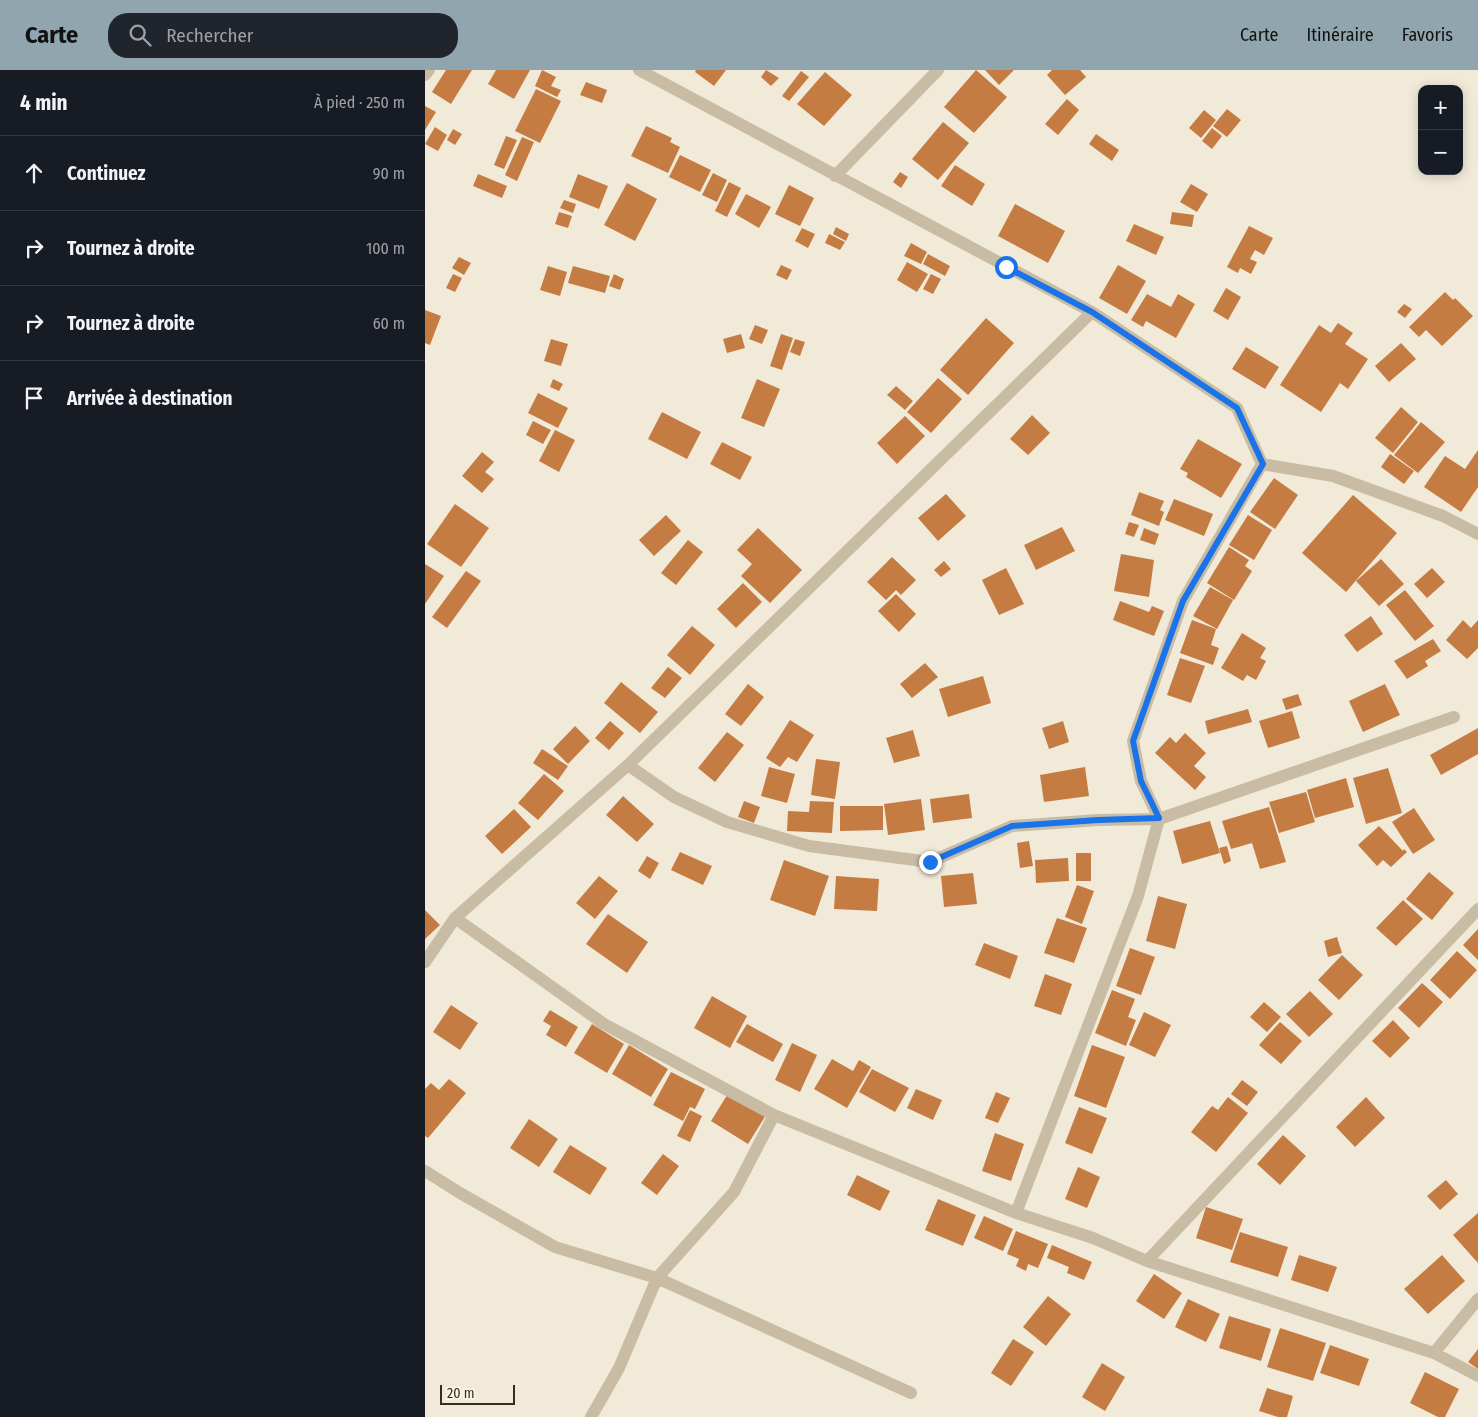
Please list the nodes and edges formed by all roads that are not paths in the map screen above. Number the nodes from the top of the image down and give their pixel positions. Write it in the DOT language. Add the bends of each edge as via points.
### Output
graph roads {
  1 [pos="429,70"];
  2 [pos="639,70"];
  3 [pos="938,70"];
  4 [pos="425,75"];
  5 [pos="835,176"];
  6 [pos="1092,312"];
  7 [pos="1263,464"];
  8 [pos="1478,534"];
  9 [pos="1454,717"];
  10 [pos="628,765"];
  11 [pos="1159,818"];
  12 [pos="1478,909"];
  13 [pos="455,918"];
  14 [pos="425,962"];
  15 [pos="774,1115"];
  16 [pos="425,1171"];
  17 [pos="1016,1214"];
  18 [pos="1147,1261"];
  19 [pos="657,1278"];
  20 [pos="1478,1299"];
  21 [pos="1434,1353"];
  22 [pos="1478,1376"];
  23 [pos="911,1393"];
  24 [pos="591,1417"];
  1 -- 4 [label="street"];
  2 -- 5 [label="street"];
  3 -- 5 [label="street"];
  5 -- 6 [label="street"];
  6 -- 7 [label="street" via="1237,408"];
  6 -- 10 [label="street"];
  7 -- 8 [label="street" via="1333,476 1443,516"];
  7 -- 11 [label="street" via="1183,601 1133,741 1141,781"];
  9 -- 11 [label="street"];
  10 -- 11 [label="street" via="673,797 727,822 809,846 930,862 1012,826"];
  10 -- 13 [label="street"];
  11 -- 17 [label="street" via="1138,896"];
  12 -- 18 [label="street"];
  13 -- 14 [label="street"];
  13 -- 15 [label="street" via="604,1024"];
  15 -- 17 [label="street"];
  15 -- 19 [label="street" via="733,1192"];
  16 -- 19 [label="street" via="555,1247"];
  17 -- 18 [label="street" via="1093,1238"];
  18 -- 21 [label="street"];
  19 -- 23 [label="street"];
  19 -- 24 [label="street" via="619,1368"];
  20 -- 21 [label="street"];
  21 -- 22 [label="street"];
}
